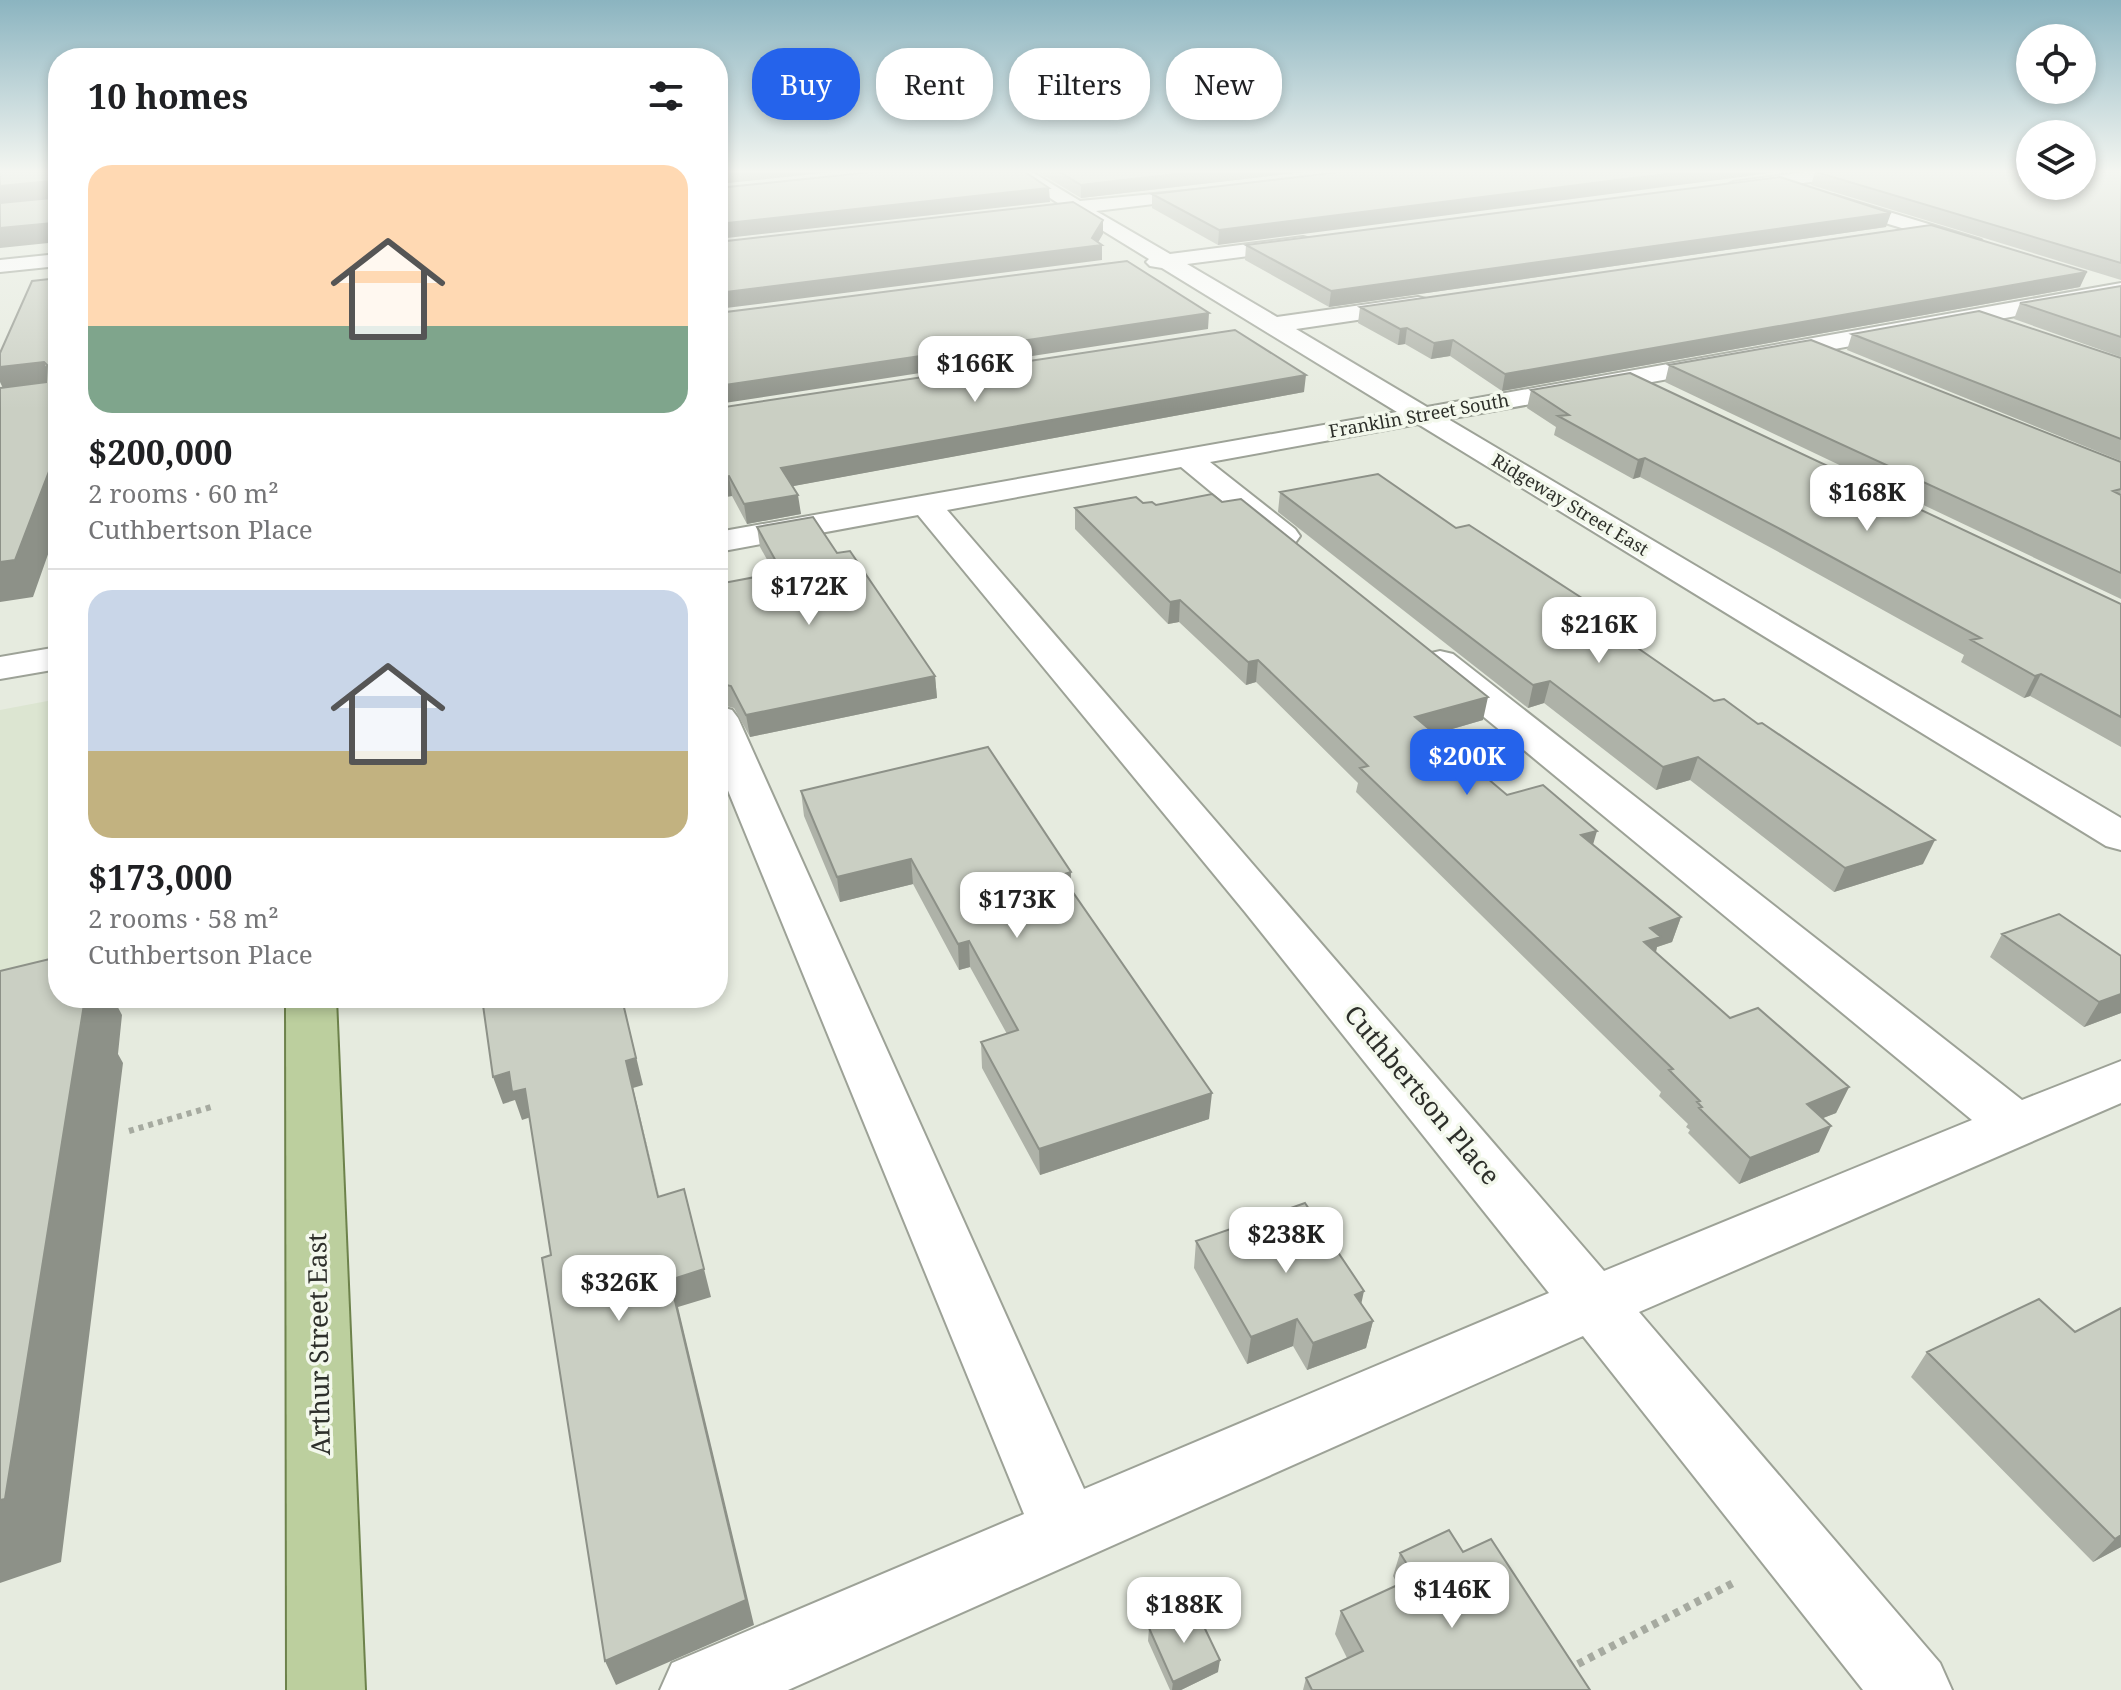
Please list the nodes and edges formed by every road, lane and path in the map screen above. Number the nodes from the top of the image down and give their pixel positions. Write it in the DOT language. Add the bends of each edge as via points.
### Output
graph roads {
  1 [pos="1150,251"];
  2 [pos="1246,251"];
  3 [pos="48,261"];
  4 [pos="1167,261"];
  5 [pos="1136,265"];
  6 [pos="0,266"];
  7 [pos="2072,275"];
  8 [pos="2121,290"];
  9 [pos="1436,302"];
  10 [pos="1974,316"];
  11 [pos="1276,327"];
  12 [pos="2018,332"];
  13 [pos="1248,333"];
  14 [pos="1808,346"];
  15 [pos="1852,364"];
  16 [pos="1630,379"];
  17 [pos="1672,399"];
  18 [pos="1420,415"];
  19 [pos="1186,457"];
  20 [pos="926,505"];
  21 [pos="728,540"];
  22 [pos="1314,560"];
  23 [pos="1407,635"];
  24 [pos="48,660"];
  25 [pos="0,668"];
  26 [pos="728,741"];
  27 [pos="2121,837"];
  28 [pos="311,1008"];
  29 [pos="2121,1081"];
  30 [pos="211,1107"];
  31 [pos="2015,1125"];
  32 [pos="129,1131"];
  33 [pos="1593,1303"];
  34 [pos="1066,1531"];
  35 [pos="1794,1551"];
  36 [pos="1578,1664"];
  37 [pos="326,1690"];
  38 [pos="699,1690"];
  39 [pos="1913,1690"];
  1 -- 4 [label="street, Ridgeway Street East"];
  2 -- 4 [label="street"];
  3 -- 6 [label="street"];
  4 -- 5 [label="street"];
  4 -- 11 [label="street, Ridgeway Street East"];
  7 -- 8 [label="street"];
  8 -- 10 [label="street, Franklin Street South"];
  9 -- 11 [label="street"];
  10 -- 12 [label="street"];
  10 -- 14 [label="street, Franklin Street South"];
  11 -- 13 [label="street"];
  11 -- 18 [label="street, Ridgeway Street East"];
  14 -- 15 [label="street"];
  14 -- 16 [label="street, Franklin Street South"];
  16 -- 17 [label="street"];
  16 -- 18 [label="street, Franklin Street South"];
  18 -- 19 [label="street, Franklin Street South"];
  18 -- 27 [label="street, Ridgeway Street East"];
  19 -- 20 [label="street, Franklin Street South"];
  19 -- 22 [label="street"];
  20 -- 21 [label="street, Franklin Street South"];
  20 -- 33 [label="street, Cuthbertson Place"];
  23 -- 31 [label="street"];
  24 -- 25 [label="street"];
  26 -- 34 [label="street"];
  28 -- 37 [label="main road, Arthur Street East"];
  29 -- 31 [label="street"];
  30 -- 32 [label="path"];
  31 -- 33 [label="street"];
  33 -- 34 [label="street"];
  33 -- 35 [label="street, Cuthbertson Place"];
  34 -- 38 [label="street"];
  35 -- 36 [label="path"];
  35 -- 39 [label="street, Cuthbertson Place"];
}
